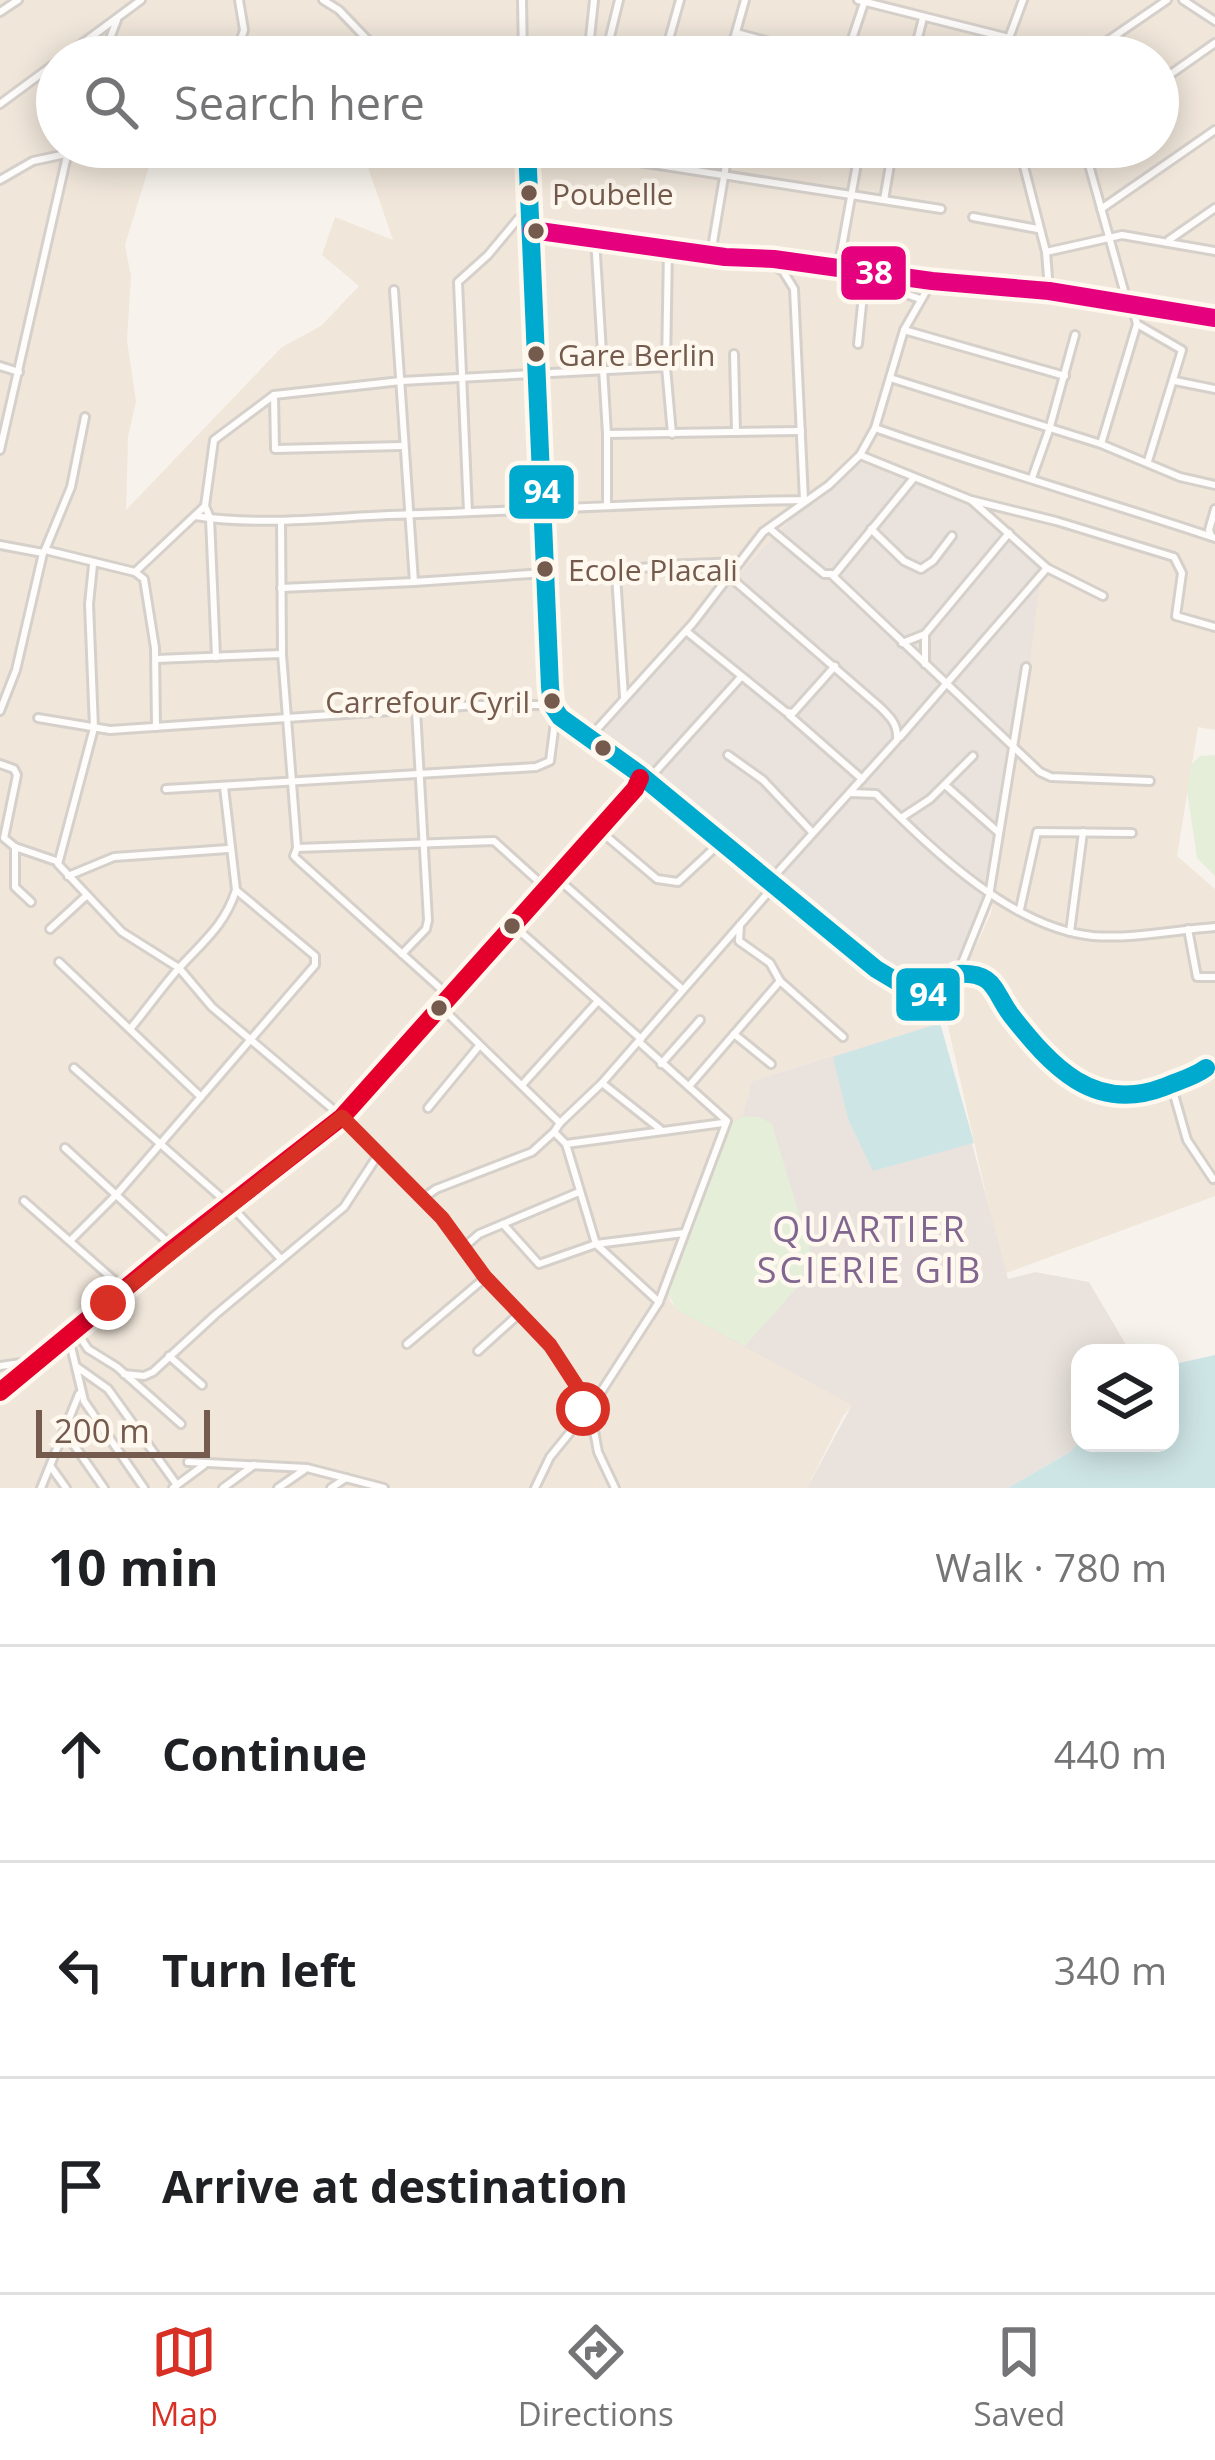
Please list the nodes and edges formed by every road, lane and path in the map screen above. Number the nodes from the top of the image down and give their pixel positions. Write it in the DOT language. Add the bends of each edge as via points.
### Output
graph roads {
  1 [pos="18,0"];
  2 [pos="141,0"];
  3 [pos="238,0"];
  4 [pos="322,0"];
  5 [pos="522,0"];
  6 [pos="594,0"];
  7 [pos="619,0"];
  8 [pos="680,0"];
  9 [pos="745,0"];
  10 [pos="1022,0"];
  11 [pos="1167,0"];
  12 [pos="1183,0"];
  13 [pos="861,1"];
  14 [pos="0,12"];
  15 [pos="118,17"];
  16 [pos="923,18"];
  17 [pos="1215,21"];
  18 [pos="736,33"];
  19 [pos="93,36"];
  20 [pos="111,36"];
  21 [pos="242,36"];
  22 [pos="361,36"];
  23 [pos="523,36"];
  24 [pos="590,36"];
  25 [pos="610,36"];
  26 [pos="670,36"];
  27 [pos="735,36"];
  28 [pos="747,36"];
  29 [pos="852,36"];
  30 [pos="918,36"];
  31 [pos="1000,36"];
  32 [pos="1010,36"];
  33 [pos="1115,36"];
  34 [pos="1215,43"];
  35 [pos="1179,68"];
  36 [pos="36,78"];
  37 [pos="0,104"];
  38 [pos="1215,130"];
  39 [pos="1179,155"];
  40 [pos="36,160"];
  41 [pos="64,168"];
  42 [pos="528,168"];
  43 [pos="685,168"];
  44 [pos="727,168"];
  45 [pos="856,168"];
  46 [pos="889,168"];
  47 [pos="1024,168"];
  48 [pos="1090,168"];
  49 [pos="1160,168"];
  50 [pos="726,174"];
  51 [pos="0,180"];
  52 [pos="851,194"];
  53 [pos="884,200"];
  54 [pos="1215,208"];
  55 [pos="941,209"];
  56 [pos="1101,209"];
  57 [pos="531,217"];
  58 [pos="974,217"];
  59 [pos="1038,229"];
  60 [pos="532,230"];
  61 [pos="1109,237"];
  62 [pos="595,238"];
  63 [pos="1166,242"];
  64 [pos="668,248"];
  65 [pos="1046,251"];
  66 [pos="1215,251"];
  67 [pos="711,254"];
  68 [pos="760,258"];
  69 [pos="838,269"];
  70 [pos="932,281"];
  71 [pos="394,290"];
  72 [pos="1049,291"];
  73 [pos="920,299"];
  74 [pos="1130,305"];
  75 [pos="1215,318"];
  76 [pos="1137,324"];
  77 [pos="904,330"];
  78 [pos="1075,335"];
  79 [pos="858,344"];
  80 [pos="734,354"];
  81 [pos="0,366"];
  82 [pos="666,367"];
  83 [pos="604,370"];
  84 [pos="20,372"];
  85 [pos="535,373"];
  86 [pos="1065,376"];
  87 [pos="460,377"];
  88 [pos="890,378"];
  89 [pos="400,381"];
  90 [pos="1175,381"];
  91 [pos="1215,389"];
  92 [pos="274,395"];
  93 [pos="85,417"];
  94 [pos="875,428"];
  95 [pos="1049,430"];
  96 [pos="801,431"];
  97 [pos="736,432"];
  98 [pos="607,434"];
  99 [pos="673,434"];
  100 [pos="1101,444"];
  101 [pos="402,446"];
  102 [pos="0,450"];
  103 [pos="860,455"];
  104 [pos="1148,461"];
  105 [pos="914,478"];
  106 [pos="1032,478"];
  107 [pos="1215,485"];
  108 [pos="804,500"];
  109 [pos="971,500"];
  110 [pos="607,504"];
  111 [pos="205,506"];
  112 [pos="1215,509"];
  113 [pos="542,510"];
  114 [pos="468,512"];
  115 [pos="407,515"];
  116 [pos="195,516"];
  117 [pos="210,518"];
  118 [pos="280,521"];
  119 [pos="769,528"];
  120 [pos="871,529"];
  121 [pos="1009,533"];
  122 [pos="952,536"];
  123 [pos="1213,537"];
  124 [pos="0,545"];
  125 [pos="44,551"];
  126 [pos="740,562"];
  127 [pos="93,565"];
  128 [pos="1047,568"];
  129 [pos="135,572"];
  130 [pos="545,573"];
  131 [pos="616,573"];
  132 [pos="586,575"];
  133 [pos="832,575"];
  134 [pos="729,576"];
  135 [pos="414,582"];
  136 [pos="280,588"];
  137 [pos="1103,596"];
  138 [pos="1215,626"];
  139 [pos="686,631"];
  140 [pos="925,634"];
  141 [pos="902,644"];
  142 [pos="282,654"];
  143 [pos="217,657"];
  144 [pos="156,659"];
  145 [pos="926,664"];
  146 [pos="835,666"];
  147 [pos="1026,667"];
  148 [pos="741,677"];
  149 [pos="946,683"];
  150 [pos="624,697"];
  151 [pos="416,709"];
  152 [pos="554,709"];
  153 [pos="0,711"];
  154 [pos="786,712"];
  155 [pos="38,718"];
  156 [pos="286,721"];
  157 [pos="156,727"];
  158 [pos="94,728"];
  159 [pos="590,737"];
  160 [pos="897,740"];
  161 [pos="1014,748"];
  162 [pos="728,755"];
  163 [pos="973,756"];
  164 [pos="0,764"];
  165 [pos="418,775"];
  166 [pos="862,779"];
  167 [pos="643,780"];
  168 [pos="1150,781"];
  169 [pos="291,783"];
  170 [pos="945,785"];
  171 [pos="224,787"];
  172 [pos="166,789"];
  173 [pos="848,794"];
  174 [pos="901,818"];
  175 [pos="599,830"];
  176 [pos="812,832"];
  177 [pos="998,832"];
  178 [pos="1083,832"];
  179 [pos="1132,833"];
  180 [pos="424,841"];
  181 [pos="721,842"];
  182 [pos="15,847"];
  183 [pos="297,848"];
  184 [pos="229,849"];
  185 [pos="56,861"];
  186 [pos="68,876"];
  187 [pos="557,878"];
  188 [pos="770,885"];
  189 [pos="547,889"];
  190 [pos="236,890"];
  191 [pos="86,896"];
  192 [pos="989,896"];
  193 [pos="31,902"];
  194 [pos="1020,909"];
  195 [pos="742,920"];
  196 [pos="514,926"];
  197 [pos="1215,927"];
  198 [pos="50,929"];
  199 [pos="1188,929"];
  200 [pos="1070,932"];
  201 [pos="402,954"];
  202 [pos="59,962"];
  203 [pos="179,968"];
  204 [pos="958,974"];
  205 [pos="1215,977"];
  206 [pos="780,981"];
  207 [pos="682,989"];
  208 [pos="451,998"];
  209 [pos="598,1001"];
  210 [pos="442,1008"];
  211 [pos="700,1020"];
  212 [pos="130,1029"];
  213 [pos="734,1034"];
  214 [pos="843,1037"];
  215 [pos="253,1040"];
  216 [pos="640,1040"];
  217 [pos="480,1045"];
  218 [pos="662,1064"];
  219 [pos="771,1064"];
  220 [pos="74,1068"];
  221 [pos="1206,1068"];
  222 [pos="602,1083"];
  223 [pos="690,1084"];
  224 [pos="1171,1084"];
  225 [pos="522,1085"];
  226 [pos="201,1096"];
  227 [pos="428,1108"];
  228 [pos="342,1117"];
  229 [pos="724,1122"];
  230 [pos="560,1123"];
  231 [pos="662,1130"];
  232 [pos="554,1132"];
  233 [pos="160,1143"];
  234 [pos="566,1144"];
  235 [pos="65,1148"];
  236 [pos="378,1155"];
  237 [pos="1213,1179"];
  238 [pos="579,1192"];
  239 [pos="117,1194"];
  240 [pos="422,1199"];
  241 [pos="24,1201"];
  242 [pos="231,1206"];
  243 [pos="503,1224"];
  244 [pos="683,1233"];
  245 [pos="71,1240"];
  246 [pos="596,1244"];
  247 [pos="174,1248"];
  248 [pos="463,1248"];
  249 [pos="281,1259"];
  250 [pos="485,1277"];
  251 [pos="124,1289"];
  252 [pos="659,1302"];
  253 [pos="520,1313"];
  254 [pos="76,1331"];
  255 [pos="68,1338"];
  256 [pos="407,1345"];
  257 [pos="478,1352"];
  258 [pos="0,1354"];
  259 [pos="169,1356"];
  260 [pos="38,1361"];
  261 [pos="11,1365"];
  262 [pos="75,1365"];
  263 [pos="0,1366"];
  264 [pos="124,1374"];
  265 [pos="202,1385"];
  266 [pos="81,1391"];
  267 [pos="0,1392"];
  268 [pos="590,1409"];
  269 [pos="581,1416"];
  270 [pos="182,1424"];
  271 [pos="64,1431"];
  272 [pos="188,1462"];
  273 [pos="207,1463"];
  274 [pos="255,1465"];
  275 [pos="51,1467"];
  276 [pos="307,1468"];
  277 [pos="346,1478"];
  278 [pos="175,1487"];
  279 [pos="41,1488"];
  280 [pos="66,1488"];
  281 [pos="104,1488"];
  282 [pos="144,1488"];
  283 [pos="223,1488"];
  284 [pos="278,1488"];
  285 [pos="331,1488"];
  286 [pos="383,1488"];
  287 [pos="535,1488"];
  288 [pos="615,1488"];
  1 -- 14 [label="street"];
  2 -- 15 [label="street"];
  3 -- 21 [label="street"];
  4 -- 22 [label="street"];
  5 -- 23 [label="street"];
  6 -- 24 [label="street"];
  7 -- 25 [label="street"];
  8 -- 26 [label="street"];
  9 -- 18 [label="street"];
  10 -- 32 [label="street"];
  11 -- 33 [label="street"];
  12 -- 17 [label="street"];
  13 -- 16 [label="street"];
  13 -- 29 [label="street"];
  15 -- 19 [label="street"];
  15 -- 20 [label="street"];
  16 -- 30 [label="street"];
  16 -- 31 [label="street"];
  18 -- 27 [label="street"];
  18 -- 28 [label="street"];
  34 -- 35 [label="street"];
  36 -- 37 [label="street"];
  38 -- 39 [label="street"];
  40 -- 51 [label="street"];
  41 -- 84 [label="street"];
  42 -- 57 [label="street"];
  43 -- 50 [label="street"];
  44 -- 50 [label="street"];
  45 -- 52 [label="street"];
  46 -- 53 [label="street"];
  47 -- 59 [label="street"];
  48 -- 56 [label="street"];
  49 -- 56 [label="street"];
  50 -- 52 [label="street"];
  50 -- 67 [label="street"];
  52 -- 53 [label="street"];
  52 -- 69 [label="street"];
  53 -- 55 [label="street"];
  54 -- 63 [label="street"];
  56 -- 61 [label="street"];
  57 -- 60 [label="street"];
  57 -- 87 [label="street" via="518,219 458,282"];
  58 -- 59 [label="street"];
  59 -- 65 [label="street"];
  60 -- 62 [label="street"];
  60 -- 85 [label="street"];
  61 -- 63 [label="street"];
  61 -- 65 [label="street"];
  61 -- 74 [label="street"];
  62 -- 64 [label="street"];
  62 -- 83 [label="street"];
  63 -- 66 [label="street"];
  64 -- 67 [label="street"];
  64 -- 82 [label="street"];
  65 -- 72 [label="street"];
  67 -- 68 [label="street"];
  68 -- 69 [label="street"];
  68 -- 96 [label="street" via="794,289"];
  69 -- 70 [label="street"];
  70 -- 72 [label="street"];
  70 -- 73 [label="street"];
  71 -- 89 [label="street"];
  72 -- 74 [label="street"];
  73 -- 77 [label="street"];
  73 -- 79 [label="street" via="863,285"];
  74 -- 75 [label="street"];
  74 -- 76 [label="street"];
  76 -- 90 [label="street" via="1182,350"];
  76 -- 100 [label="street"];
  77 -- 86 [label="street"];
  77 -- 88 [label="street"];
  78 -- 86 [label="street"];
  80 -- 97 [label="street"];
  81 -- 84 [label="street"];
  82 -- 83 [label="street"];
  82 -- 99 [label="street"];
  83 -- 85 [label="street"];
  83 -- 98 [label="street"];
  84 -- 102 [label="street"];
  85 -- 87 [label="street"];
  85 -- 113 [label="street"];
  86 -- 95 [label="street"];
  87 -- 89 [label="street"];
  87 -- 114 [label="street"];
  88 -- 94 [label="street"];
  88 -- 95 [label="street"];
  89 -- 92 [label="street"];
  89 -- 101 [label="street"];
  90 -- 91 [label="street"];
  90 -- 104 [label="street"];
  92 -- 101 [label="street" via="274,449"];
  92 -- 111 [label="street" via="214,440"];
  93 -- 125 [label="street" via="71,487"];
  94 -- 103 [label="street"];
  94 -- 106 [label="street"];
  95 -- 100 [label="street"];
  95 -- 106 [label="street"];
  96 -- 97 [label="street"];
  96 -- 108 [label="street"];
  97 -- 99 [label="street"];
  98 -- 99 [label="street"];
  98 -- 110 [label="street"];
  100 -- 104 [label="street"];
  101 -- 115 [label="street"];
  103 -- 105 [label="street"];
  103 -- 108 [label="street"];
  104 -- 107 [label="street"];
  105 -- 109 [label="street"];
  105 -- 120 [label="street"];
  106 -- 123 [label="street"];
  108 -- 110 [label="street"];
  108 -- 119 [label="street"];
  109 -- 121 [label="street"];
  109 -- 138 [label="street" via="1174,557 1182,573 1176,616"];
  110 -- 113 [label="street"];
  111 -- 116 [label="street"];
  111 -- 117 [label="street"];
  112 -- 123 [label="street"];
  113 -- 114 [label="street"];
  113 -- 130 [label="street"];
  114 -- 115 [label="street"];
  115 -- 118 [label="street"];
  115 -- 135 [label="street"];
  116 -- 117 [label="street"];
  116 -- 129 [label="street"];
  117 -- 118 [label="street"];
  117 -- 143 [label="street"];
  118 -- 136 [label="street"];
  119 -- 126 [label="street"];
  119 -- 133 [label="street"];
  120 -- 122 [label="street" via="921,569"];
  120 -- 133 [label="street"];
  121 -- 128 [label="street"];
  121 -- 140 [label="street"];
  124 -- 125 [label="street"];
  125 -- 127 [label="street"];
  125 -- 153 [label="street"];
  126 -- 131 [label="street"];
  126 -- 134 [label="street"];
  127 -- 129 [label="street"];
  127 -- 158 [label="street"];
  128 -- 137 [label="street"];
  128 -- 149 [label="street"];
  129 -- 144 [label="street" via="146,583"];
  130 -- 135 [label="street"];
  130 -- 152 [label="street"];
  131 -- 132 [label="street"];
  131 -- 150 [label="street"];
  133 -- 141 [label="street"];
  134 -- 139 [label="street"];
  134 -- 146 [label="street"];
  135 -- 136 [label="street"];
  136 -- 142 [label="street"];
  139 -- 148 [label="street"];
  139 -- 150 [label="street"];
  140 -- 141 [label="street"];
  140 -- 145 [label="street"];
  141 -- 145 [label="street"];
  142 -- 143 [label="street"];
  142 -- 156 [label="street"];
  143 -- 144 [label="street"];
  144 -- 157 [label="street"];
  145 -- 149 [label="street"];
  146 -- 154 [label="street"];
  146 -- 160 [label="street" via="895,722"];
  147 -- 161 [label="street"];
  148 -- 154 [label="street"];
  148 -- 167 [label="street"];
  149 -- 160 [label="street"];
  149 -- 161 [label="street"];
  150 -- 159 [label="street"];
  151 -- 152 [label="street"];
  151 -- 156 [label="street"];
  151 -- 165 [label="street"];
  152 -- 159 [label="street"];
  152 -- 165 [label="street" via="548,763"];
  154 -- 166 [label="street"];
  155 -- 158 [label="street"];
  156 -- 157 [label="street"];
  156 -- 169 [label="street"];
  157 -- 158 [label="street"];
  158 -- 185 [label="street"];
  159 -- 167 [label="street"];
  160 -- 166 [label="street"];
  161 -- 168 [label="street" via="1051,777"];
  161 -- 177 [label="street"];
  162 -- 176 [label="street"];
  163 -- 170 [label="street"];
  164 -- 182 [label="street" via="16,772 4,832"];
  165 -- 169 [label="street"];
  165 -- 180 [label="street"];
  166 -- 173 [label="street"];
  167 -- 175 [label="street"];
  167 -- 181 [label="street"];
  169 -- 171 [label="street"];
  169 -- 183 [label="street"];
  170 -- 174 [label="street"];
  170 -- 177 [label="street"];
  171 -- 172 [label="street"];
  171 -- 184 [label="street"];
  173 -- 174 [label="street" via="876,794"];
  173 -- 176 [label="street"];
  174 -- 192 [label="street"];
  175 -- 181 [label="street" via="668,883"];
  175 -- 187 [label="street"];
  176 -- 188 [label="street"];
  177 -- 192 [label="street"];
  178 -- 179 [label="street"];
  178 -- 194 [label="street" via="1036,832"];
  178 -- 200 [label="street"];
  180 -- 183 [label="street"];
  180 -- 189 [label="street" via="494,841"];
  180 -- 201 [label="street" via="428,920"];
  181 -- 188 [label="street"];
  182 -- 185 [label="street"];
  182 -- 193 [label="street" via="15,887"];
  183 -- 201 [label="street" via="294,856"];
  184 -- 186 [label="street" via="114,857"];
  184 -- 190 [label="street"];
  185 -- 186 [label="street"];
  186 -- 191 [label="street"];
  187 -- 189 [label="street"];
  187 -- 207 [label="street"];
  188 -- 195 [label="street"];
  188 -- 204 [label="street" via="906,987 938,998"];
  189 -- 196 [label="street"];
  190 -- 203 [label="street" via="212,938"];
  190 -- 215 [label="street" via="316,960"];
  191 -- 198 [label="street"];
  191 -- 203 [label="street" via="122,932"];
  192 -- 194 [label="street"];
  192 -- 204 [label="street"];
  194 -- 200 [label="street"];
  195 -- 206 [label="street" via="739,941"];
  195 -- 207 [label="street"];
  196 -- 208 [label="street"];
  196 -- 209 [label="street"];
  197 -- 199 [label="street"];
  199 -- 200 [label="street"];
  199 -- 205 [label="street" via="1197,977"];
  201 -- 208 [label="street"];
  202 -- 212 [label="street"];
  203 -- 212 [label="street"];
  203 -- 215 [label="street"];
  204 -- 224 [label="street" via="983,976 1070,1079 1134,1097"];
  206 -- 213 [label="street"];
  206 -- 214 [label="street"];
  207 -- 216 [label="street"];
  208 -- 210 [label="street"];
  209 -- 216 [label="street"];
  209 -- 225 [label="street"];
  210 -- 217 [label="street"];
  210 -- 228 [label="street"];
  211 -- 218 [label="street"];
  212 -- 226 [label="street"];
  213 -- 219 [label="street"];
  213 -- 223 [label="street"];
  215 -- 226 [label="street"];
  215 -- 228 [label="street"];
  216 -- 218 [label="street"];
  216 -- 222 [label="street"];
  217 -- 225 [label="street"];
  217 -- 227 [label="street"];
  218 -- 223 [label="street"];
  220 -- 233 [label="street"];
  221 -- 224 [label="street"];
  222 -- 230 [label="street"];
  222 -- 231 [label="street"];
  223 -- 229 [label="street"];
  224 -- 237 [label="street" via="1187,1140"];
  225 -- 230 [label="street"];
  226 -- 233 [label="street"];
  228 -- 236 [label="street"];
  228 -- 242 [label="street"];
  229 -- 231 [label="street"];
  229 -- 244 [label="street"];
  230 -- 232 [label="street"];
  231 -- 234 [label="street"];
  232 -- 234 [label="street"];
  232 -- 240 [label="street" via="532,1152"];
  233 -- 239 [label="street"];
  233 -- 242 [label="street"];
  234 -- 238 [label="street"];
  235 -- 239 [label="street"];
  236 -- 240 [label="street"];
  236 -- 249 [label="street" via="344,1208"];
  238 -- 243 [label="street"];
  238 -- 246 [label="street"];
  239 -- 245 [label="street"];
  239 -- 247 [label="street"];
  240 -- 248 [label="street"];
  241 -- 245 [label="street"];
  242 -- 247 [label="street"];
  242 -- 249 [label="street"];
  243 -- 246 [label="street" via="539,1264"];
  243 -- 248 [label="street"];
  244 -- 246 [label="street"];
  244 -- 252 [label="street"];
  245 -- 251 [label="street"];
  246 -- 252 [label="street"];
  247 -- 251 [label="street"];
  248 -- 250 [label="street"];
  249 -- 259 [label="street"];
  250 -- 253 [label="street"];
  250 -- 256 [label="street"];
  251 -- 254 [label="street"];
  252 -- 268 [label="street"];
  253 -- 257 [label="street"];
  253 -- 269 [label="street" via="564,1364 583,1402"];
  254 -- 255 [label="street"];
  254 -- 264 [label="street"];
  255 -- 260 [label="street"];
  255 -- 262 [label="street"];
  258 -- 261 [label="street"];
  259 -- 264 [label="street" via="144,1376"];
  259 -- 265 [label="street"];
  260 -- 261 [label="street"];
  260 -- 267 [label="street"];
  261 -- 263 [label="street"];
  262 -- 266 [label="street"];
  262 -- 278 [label="street" via="108,1389"];
  264 -- 270 [label="street"];
  266 -- 271 [label="street"];
  266 -- 282 [label="street"];
  268 -- 269 [label="street"];
  268 -- 288 [label="street"];
  269 -- 287 [label="street"];
  271 -- 275 [label="street"];
  271 -- 281 [label="street"];
  272 -- 273 [label="street"];
  273 -- 274 [label="street"];
  273 -- 278 [label="street"];
  274 -- 276 [label="street"];
  274 -- 283 [label="street"];
  275 -- 279 [label="street"];
  275 -- 280 [label="street"];
  276 -- 277 [label="street"];
  276 -- 284 [label="street"];
  277 -- 285 [label="street"];
  277 -- 286 [label="street"];
}
